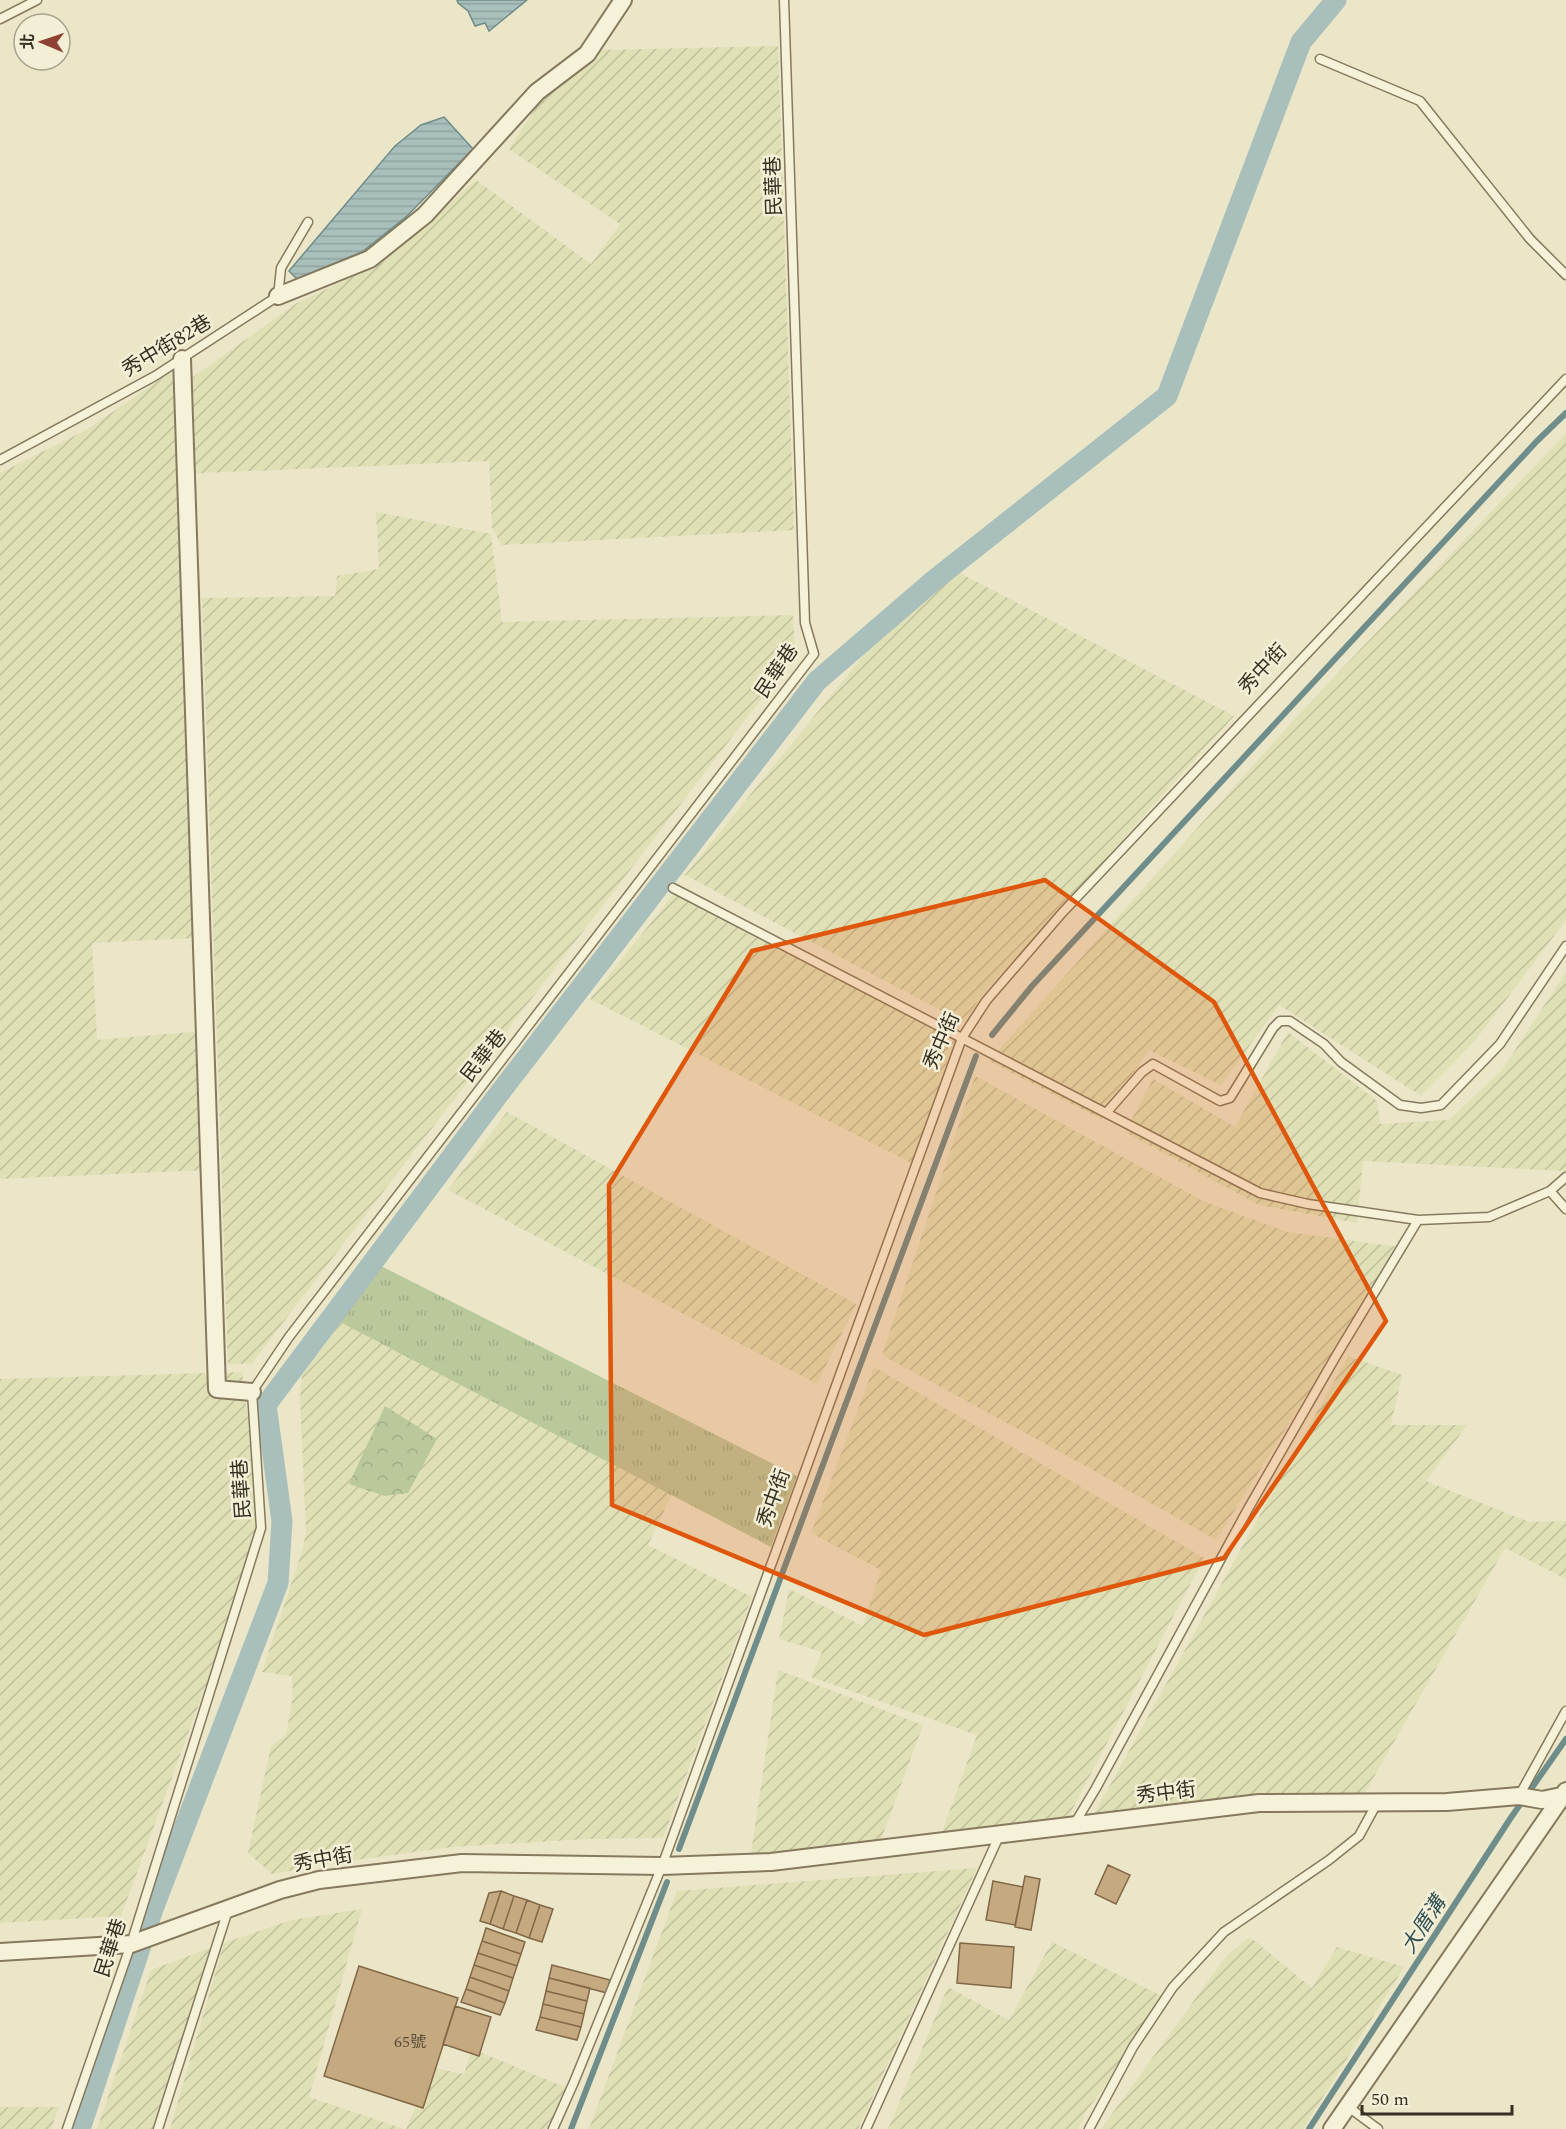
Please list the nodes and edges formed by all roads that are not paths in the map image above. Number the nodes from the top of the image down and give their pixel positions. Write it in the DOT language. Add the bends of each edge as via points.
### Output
graph roads {
  1 [pos="37,0"];
  2 [pos="623,0"];
  3 [pos="784,0"];
  4 [pos="0,19"];
  5 [pos="1320,59"];
  6 [pos="308,222"];
  7 [pos="1566,275"];
  8 [pos="278,296"];
  9 [pos="182,359"];
  10 [pos="1566,379"];
  11 [pos="0,460"];
  12 [pos="673,888"];
  13 [pos="1566,946"];
  14 [pos="962,1038"];
  15 [pos="1107,1112"];
  16 [pos="1566,1177"];
  17 [pos="1550,1191"];
  18 [pos="1566,1209"];
  19 [pos="1418,1220"];
  20 [pos="252,1392"];
  21 [pos="1566,1711"];
  22 [pos="1566,1793"];
  23 [pos="1519,1796"];
  24 [pos="1377,1803"];
  25 [pos="1078,1825"];
  26 [pos="1000,1834"];
  27 [pos="662,1866"];
  28 [pos="229,1909"];
  29 [pos="131,1944"];
  30 [pos="0,1952"];
  31 [pos="1346,2106"];
  32 [pos="67,2129"];
  33 [pos="158,2129"];
  34 [pos="553,2129"];
  35 [pos="866,2129"];
  36 [pos="1089,2129"];
  37 [pos="1332,2129"];
  38 [pos="1378,2129"];
  1 -- 4 [label="lane"];
  2 -- 8 [label="street" via="587,54 537,92 425,215 370,259"];
  3 -- 20 [label="lane, 民華巷" via="805,623 814,654 290,1336"];
  5 -- 7 [label="lane" via="1420,101 1530,239"];
  6 -- 8 [label="lane" via="281,268"];
  8 -- 9 [label="lane, 秀中街82巷"];
  9 -- 11 [label="lane, 秀中街82巷"];
  9 -- 20 [label="street" via="218,1389"];
  10 -- 14 [label="lane, 秀中街" via="1062,913 986,1001"];
  12 -- 14 [label="lane"];
  13 -- 15 [label="lane" via="1500,1044 1441,1105 1400,1105 1341,1062 1324,1044 1290,1021 1280,1021 1230,1098 1220,1101 1153,1064"];
  14 -- 15 [label="lane"];
  14 -- 27 [label="lane, 秀中街"];
  15 -- 19 [label="lane" via="1260,1193"];
  16 -- 17 [label="lane"];
  17 -- 18 [label="lane"];
  17 -- 19 [label="lane" via="1489,1217"];
  19 -- 25 [label="lane" via="1248,1509 1075,1823"];
  20 -- 29 [label="lane, 民華巷" via="261,1528"];
  21 -- 23 [label="lane"];
  22 -- 23 [label="street, 秀中街" via="1542,1800"];
  22 -- 31 [label="street"];
  23 -- 24 [label="street, 秀中街"];
  24 -- 25 [label="street, 秀中街" via="1259,1803"];
  24 -- 36 [label="lane" via="1359,1836 1224,1932 1173,1987 1133,2047"];
  25 -- 26 [label="street, 秀中街"];
  26 -- 27 [label="street, 秀中街" via="771,1862"];
  26 -- 35 [label="lane"];
  27 -- 28 [label="street, 秀中街" via="462,1863 319,1880"];
  27 -- 34 [label="lane, 秀中街"];
  28 -- 29 [label="street, 秀中街"];
  28 -- 33 [label="lane"];
  29 -- 30 [label="street, 秀中街"];
  29 -- 32 [label="lane, 民華巷"];
  31 -- 37 [label="street"];
  31 -- 38 [label="lane"];
}
